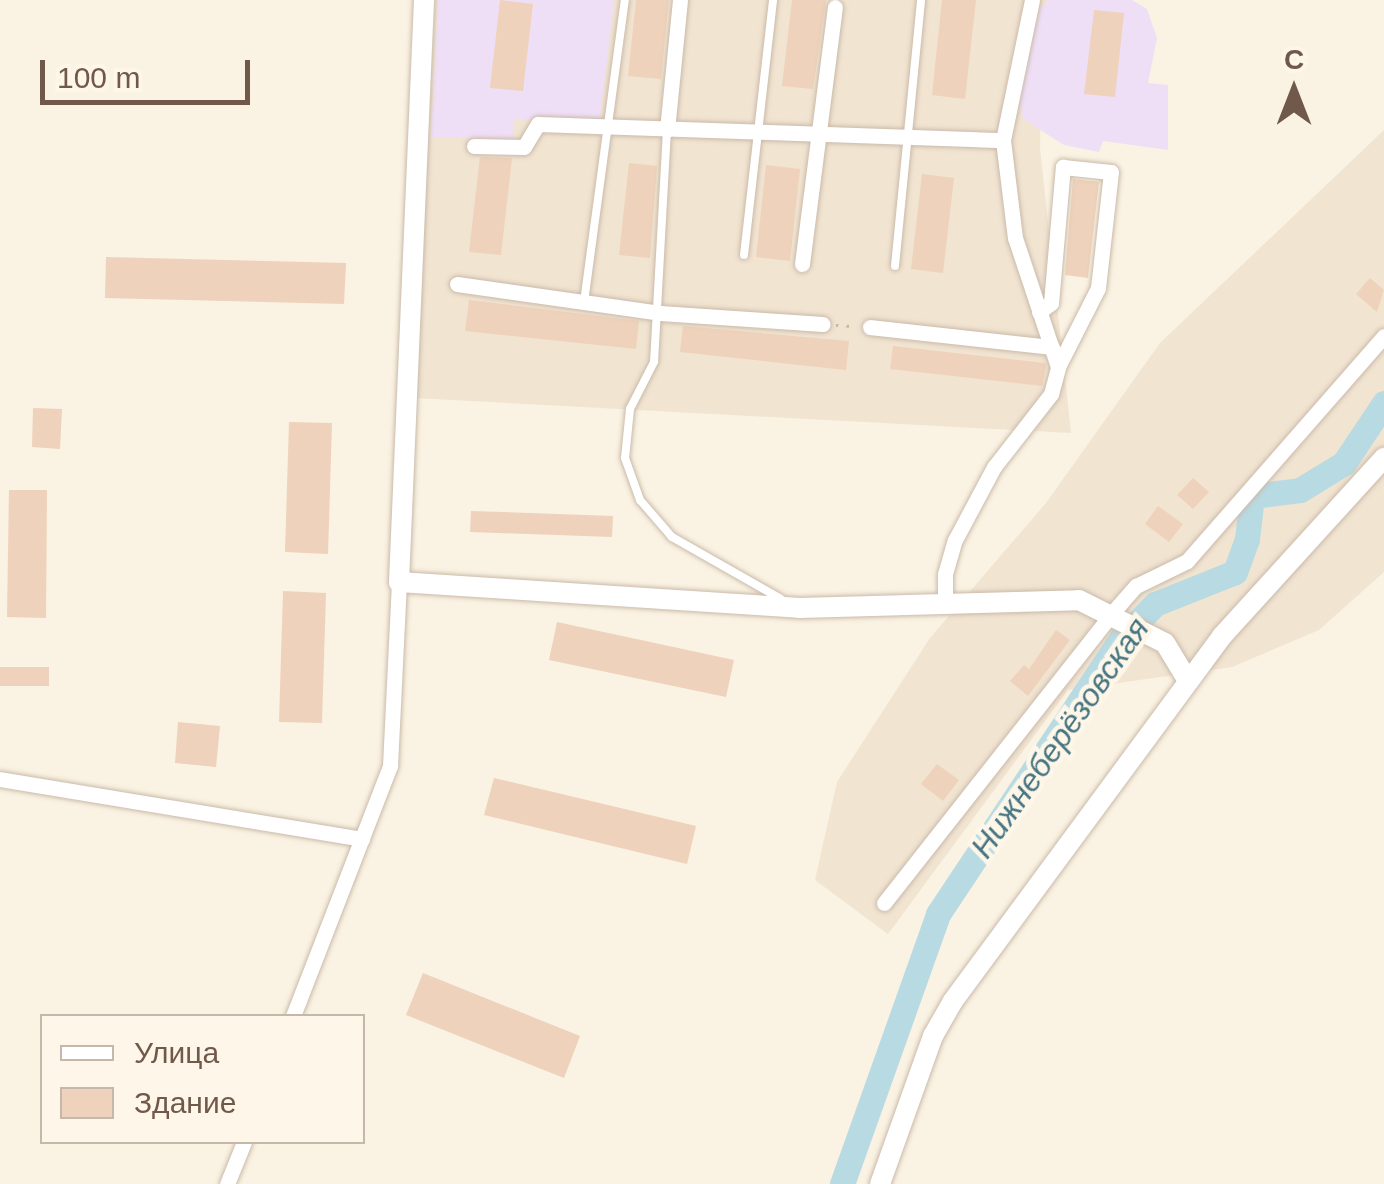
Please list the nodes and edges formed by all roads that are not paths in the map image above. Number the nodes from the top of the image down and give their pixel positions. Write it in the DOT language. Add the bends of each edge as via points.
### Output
graph roads {
  1 [pos="424,0"];
  2 [pos="625,0"];
  3 [pos="680,0"];
  4 [pos="774,0"];
  5 [pos="921,0"];
  6 [pos="1025,4"];
  7 [pos="834,7"];
  8 [pos="606,127"];
  9 [pos="667,130"];
  10 [pos="758,134"];
  11 [pos="818,137"];
  12 [pos="907,140"];
  13 [pos="1004,140"];
  14 [pos="474,146"];
  15 [pos="744,256"];
  16 [pos="802,264"];
  17 [pos="894,266"];
  18 [pos="458,284"];
  19 [pos="584,302"];
  20 [pos="1039,312"];
  21 [pos="660,313"];
  22 [pos="823,324"];
  23 [pos="870,327"];
  24 [pos="1384,336"];
  25 [pos="1052,347"];
  26 [pos="1058,367"];
  27 [pos="1384,458"];
  28 [pos="399,582"];
  29 [pos="945,605"];
  30 [pos="799,608"];
  31 [pos="1113,612"];
  32 [pos="1188,681"];
  33 [pos="0,778"];
  34 [pos="362,839"];
  35 [pos="884,902"];
  36 [pos="294,1014"];
  37 [pos="243,1144"];
  38 [pos="228,1184"];
  39 [pos="880,1184"];
  1 -- 28 [label="street"];
  2 -- 8 [label="lane"];
  3 -- 9 [label="street"];
  4 -- 10 [label="lane"];
  5 -- 12 [label="lane"];
  6 -- 13 [label="street"];
  7 -- 11 [label="street"];
  8 -- 9 [label="street"];
  8 -- 14 [label="street" via="538,124 524,147"];
  8 -- 19 [label="lane"];
  9 -- 10 [label="street"];
  9 -- 21 [label="lane" via="658,228"];
  10 -- 11 [label="street"];
  10 -- 15 [label="lane"];
  11 -- 12 [label="street"];
  11 -- 16 [label="street"];
  12 -- 13 [label="street"];
  12 -- 17 [label="lane"];
  13 -- 20 [label="street" via="1012,224"];
  18 -- 19 [label="street"];
  19 -- 21 [label="street"];
  20 -- 25 [label="street"];
  20 -- 26 [label="street" via="1051,302 1064,167 1112,172 1098,288"];
  21 -- 22 [label="street"];
  21 -- 30 [label="lane" via="654,362 624,428 625,458 640,500 697,555"];
  23 -- 25 [label="street"];
  24 -- 31 [label="street" via="1187,561 1136,586"];
  25 -- 26 [label="street"];
  26 -- 29 [label="street" via="1044,406 994,467 955,540 944,574"];
  27 -- 32 [label="street"];
  28 -- 30 [label="street"];
  28 -- 34 [label="street" via="394,742"];
  29 -- 30 [label="street"];
  29 -- 31 [label="street" via="1079,600"];
  31 -- 32 [label="street" via="1165,643"];
  31 -- 35 [label="street"];
  32 -- 39 [label="street" via="953,1001 933,1036"];
  33 -- 34 [label="street"];
  34 -- 36 [label="street"];
  37 -- 38 [label="street"];
}
